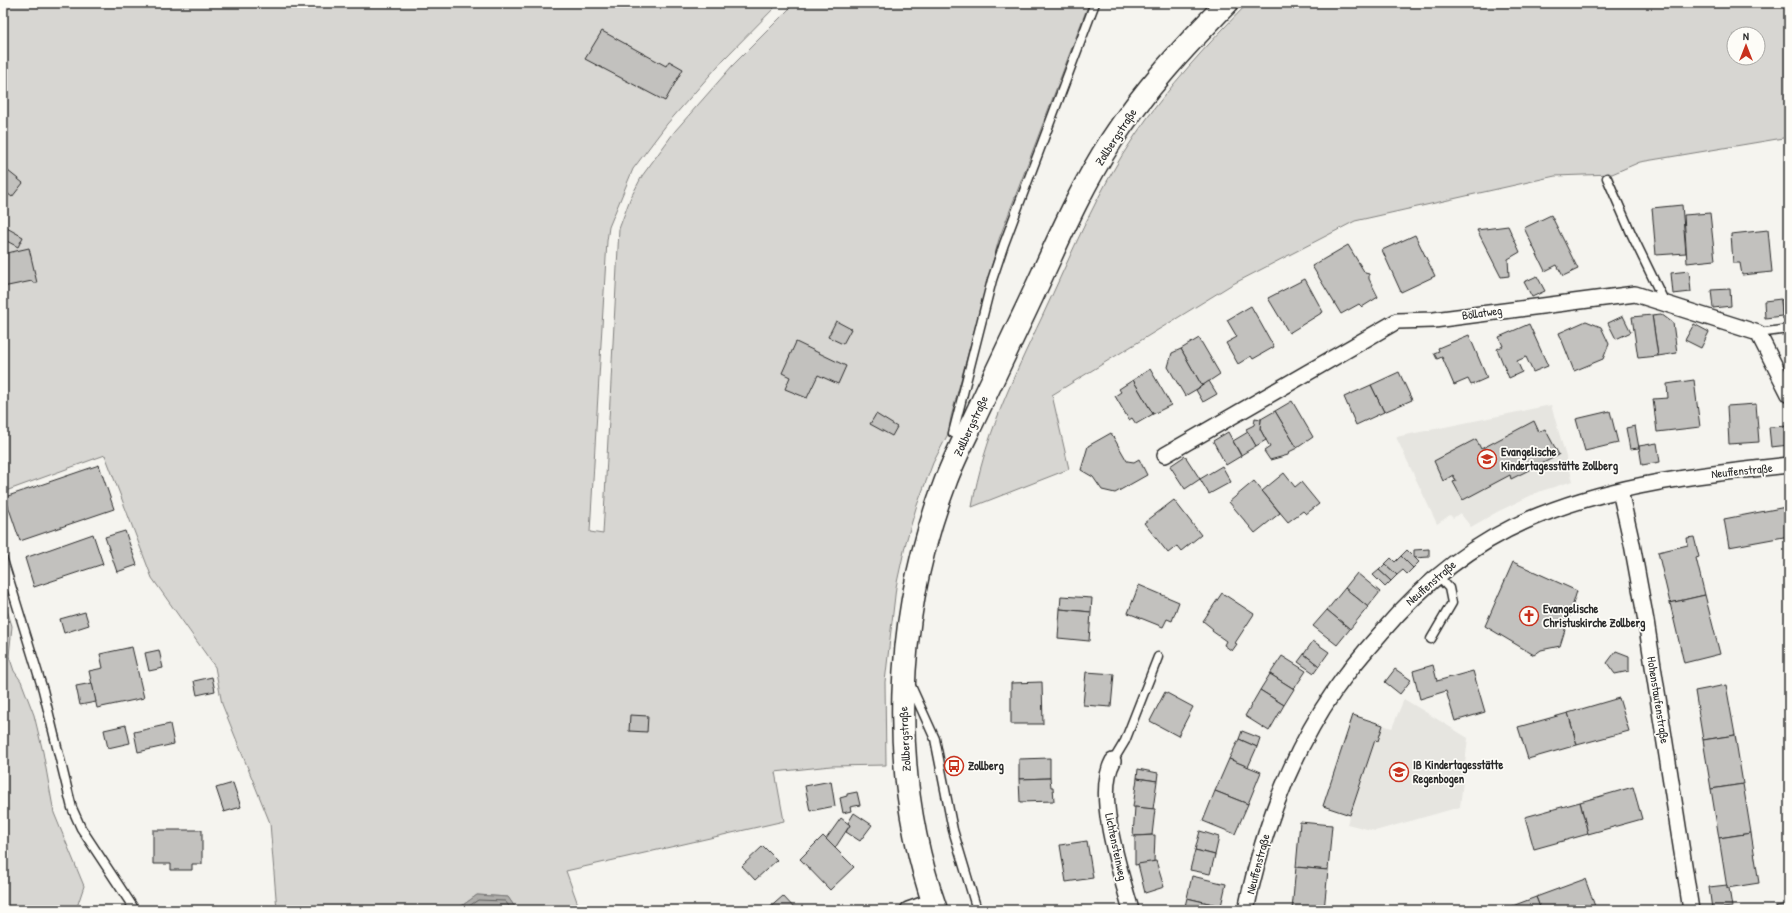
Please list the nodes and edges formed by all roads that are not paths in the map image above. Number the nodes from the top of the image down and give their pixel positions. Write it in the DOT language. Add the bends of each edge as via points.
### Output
graph roads {
  1 [pos="1095,3"];
  2 [pos="1227,3"];
  3 [pos="1607,178"];
  4 [pos="1666,303"];
  5 [pos="1789,328"];
  6 [pos="1758,333"];
  7 [pos="1789,394"];
  8 [pos="965,438"];
  9 [pos="1166,455"];
  10 [pos="1789,466"];
  11 [pos="1620,491"];
  12 [pos="3,560"];
  13 [pos="1437,575"];
  14 [pos="1431,639"];
  15 [pos="1158,657"];
  16 [pos="905,673"];
  17 [pos="1113,761"];
  18 [pos="934,906"];
  19 [pos="135,910"];
  20 [pos="908,910"];
  21 [pos="977,910"];
  22 [pos="1131,910"];
  23 [pos="1246,910"];
  24 [pos="1691,910"];
  1 -- 8 [label="lane" via="1037,153 992,280 953,433"];
  2 -- 8 [label="main road, Zollbergstraße" via="1167,66 1124,121 1106,149 1072,212"];
  3 -- 4 [label="lane" via="1630,233"];
  4 -- 6 [label="street, Böllatweg"];
  4 -- 9 [label="street, Böllatweg" via="1631,294 1434,320 1397,321"];
  5 -- 6 [label="lane"];
  6 -- 7 [label="street"];
  8 -- 16 [label="main road, Zollbergstraße" via="946,480 924,547 909,623"];
  10 -- 11 [label="street, Neuffenstraße" via="1684,478"];
  11 -- 13 [label="street, Neuffenstraße" via="1541,514 1487,540"];
  11 -- 24 [label="street, Hohenstaufenstraße" via="1644,613"];
  12 -- 19 [label="lane" via="43,690 72,808 81,828"];
  13 -- 14 [label="lane" via="1449,588 1452,603"];
  13 -- 23 [label="street, Neuffenstraße" via="1396,615 1351,668 1315,723 1275,806 1258,858"];
  15 -- 17 [label="lane" via="1125,741"];
  16 -- 18 [label="main road, Zollbergstraße" via="903,718 906,769 918,841"];
  16 -- 21 [label="lane" via="935,739 953,830"];
  17 -- 22 [label="street, Lichtensteinweg" via="1107,777 1107,812"];
  18 -- 20 [label="street"];
}
